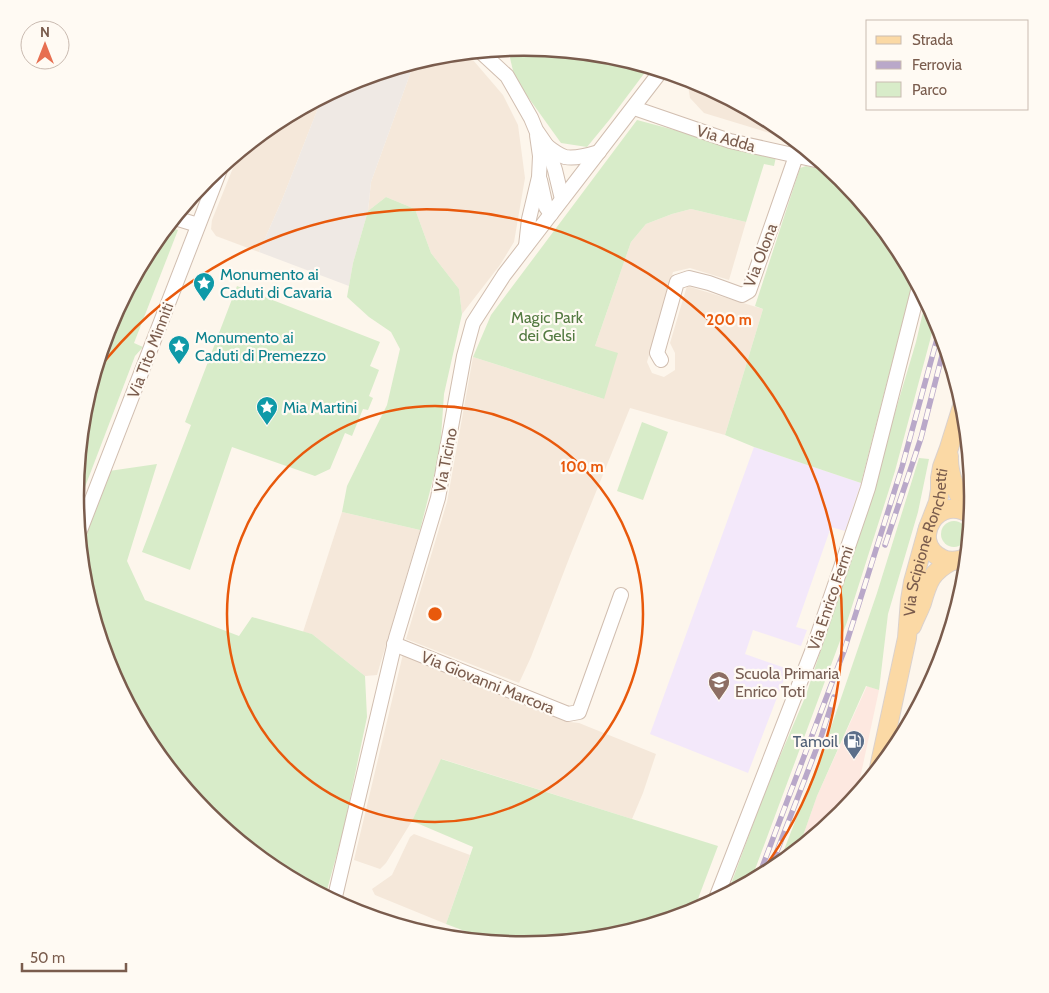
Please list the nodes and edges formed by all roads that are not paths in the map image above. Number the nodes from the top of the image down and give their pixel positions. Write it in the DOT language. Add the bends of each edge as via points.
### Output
graph roads {
  1 [pos="487,58"];
  2 [pos="657,77"];
  3 [pos="634,108"];
  4 [pos="536,130"];
  5 [pos="547,146"];
  6 [pos="599,152"];
  7 [pos="796,156"];
  8 [pos="806,158"];
  9 [pos="539,177"];
  10 [pos="214,184"];
  11 [pos="562,199"];
  12 [pos="551,214"];
  13 [pos="182,220"];
  14 [pos="198,225"];
  15 [pos="526,246"];
  16 [pos="916,297"];
  17 [pos="661,360"];
  18 [pos="958,421"];
  19 [pos="950,448"];
  20 [pos="965,506"];
  21 [pos="964,512"];
  22 [pos="85,518"];
  23 [pos="928,528"];
  24 [pos="960,560"];
  25 [pos="960,561"];
  26 [pos="621,595"];
  27 [pos="907,638"];
  28 [pos="394,644"];
  29 [pos="882,754"];
  30 [pos="719,891"];
  31 [pos="336,894"];
  1 -- 4 [label="street" via="507,76"];
  2 -- 3 [label="street, Via Ticino"];
  3 -- 6 [label="street, Via Ticino"];
  3 -- 7 [label="street, Via Adda" via="730,142"];
  4 -- 5 [label="street"];
  4 -- 9 [label="street"];
  5 -- 6 [label="street" via="566,157"];
  5 -- 11 [label="street"];
  6 -- 11 [label="street, Via Ticino"];
  7 -- 8 [label="street, Via Adda"];
  7 -- 17 [label="street, Via Olona" via="749,291 742,295 690,278 677,282 657,353"];
  9 -- 12 [label="street" via="546,207"];
  9 -- 15 [label="street"];
  10 -- 14 [label="street, Via Tito Minniti"];
  11 -- 12 [label="street, Via Ticino"];
  12 -- 15 [label="street, Via Ticino"];
  13 -- 14 [label="street"];
  14 -- 22 [label="street, Via Tito Minniti"];
  15 -- 28 [label="street, Via Ticino" via="473,323 438,498"];
  16 -- 30 [label="street, Via Enrico Fermi" via="868,488 814,649"];
  18 -- 19 [label="main road, Via Scipione Ronchetti"];
  19 -- 20 [label="main road, Via Scipione Ronchetti" via="951,476"];
  19 -- 23 [label="main road, Via Scipione Ronchetti" via="941,474 938,502"];
  21 -- 23 [label="main road" via="957,509 944,510 934,517"];
  23 -- 24 [label="main road" via="927,540 932,551 940,558"];
  23 -- 27 [label="main road, Via Scipione Ronchetti" via="913,582"];
  25 -- 27 [label="main road, Via Scipione Ronchetti" via="935,573 929,580"];
  26 -- 28 [label="street, Via Giovanni Marcora" via="579,712 568,714"];
  27 -- 29 [label="main road, Via Scipione Ronchetti"];
  28 -- 31 [label="street, Via Ticino"];
}
